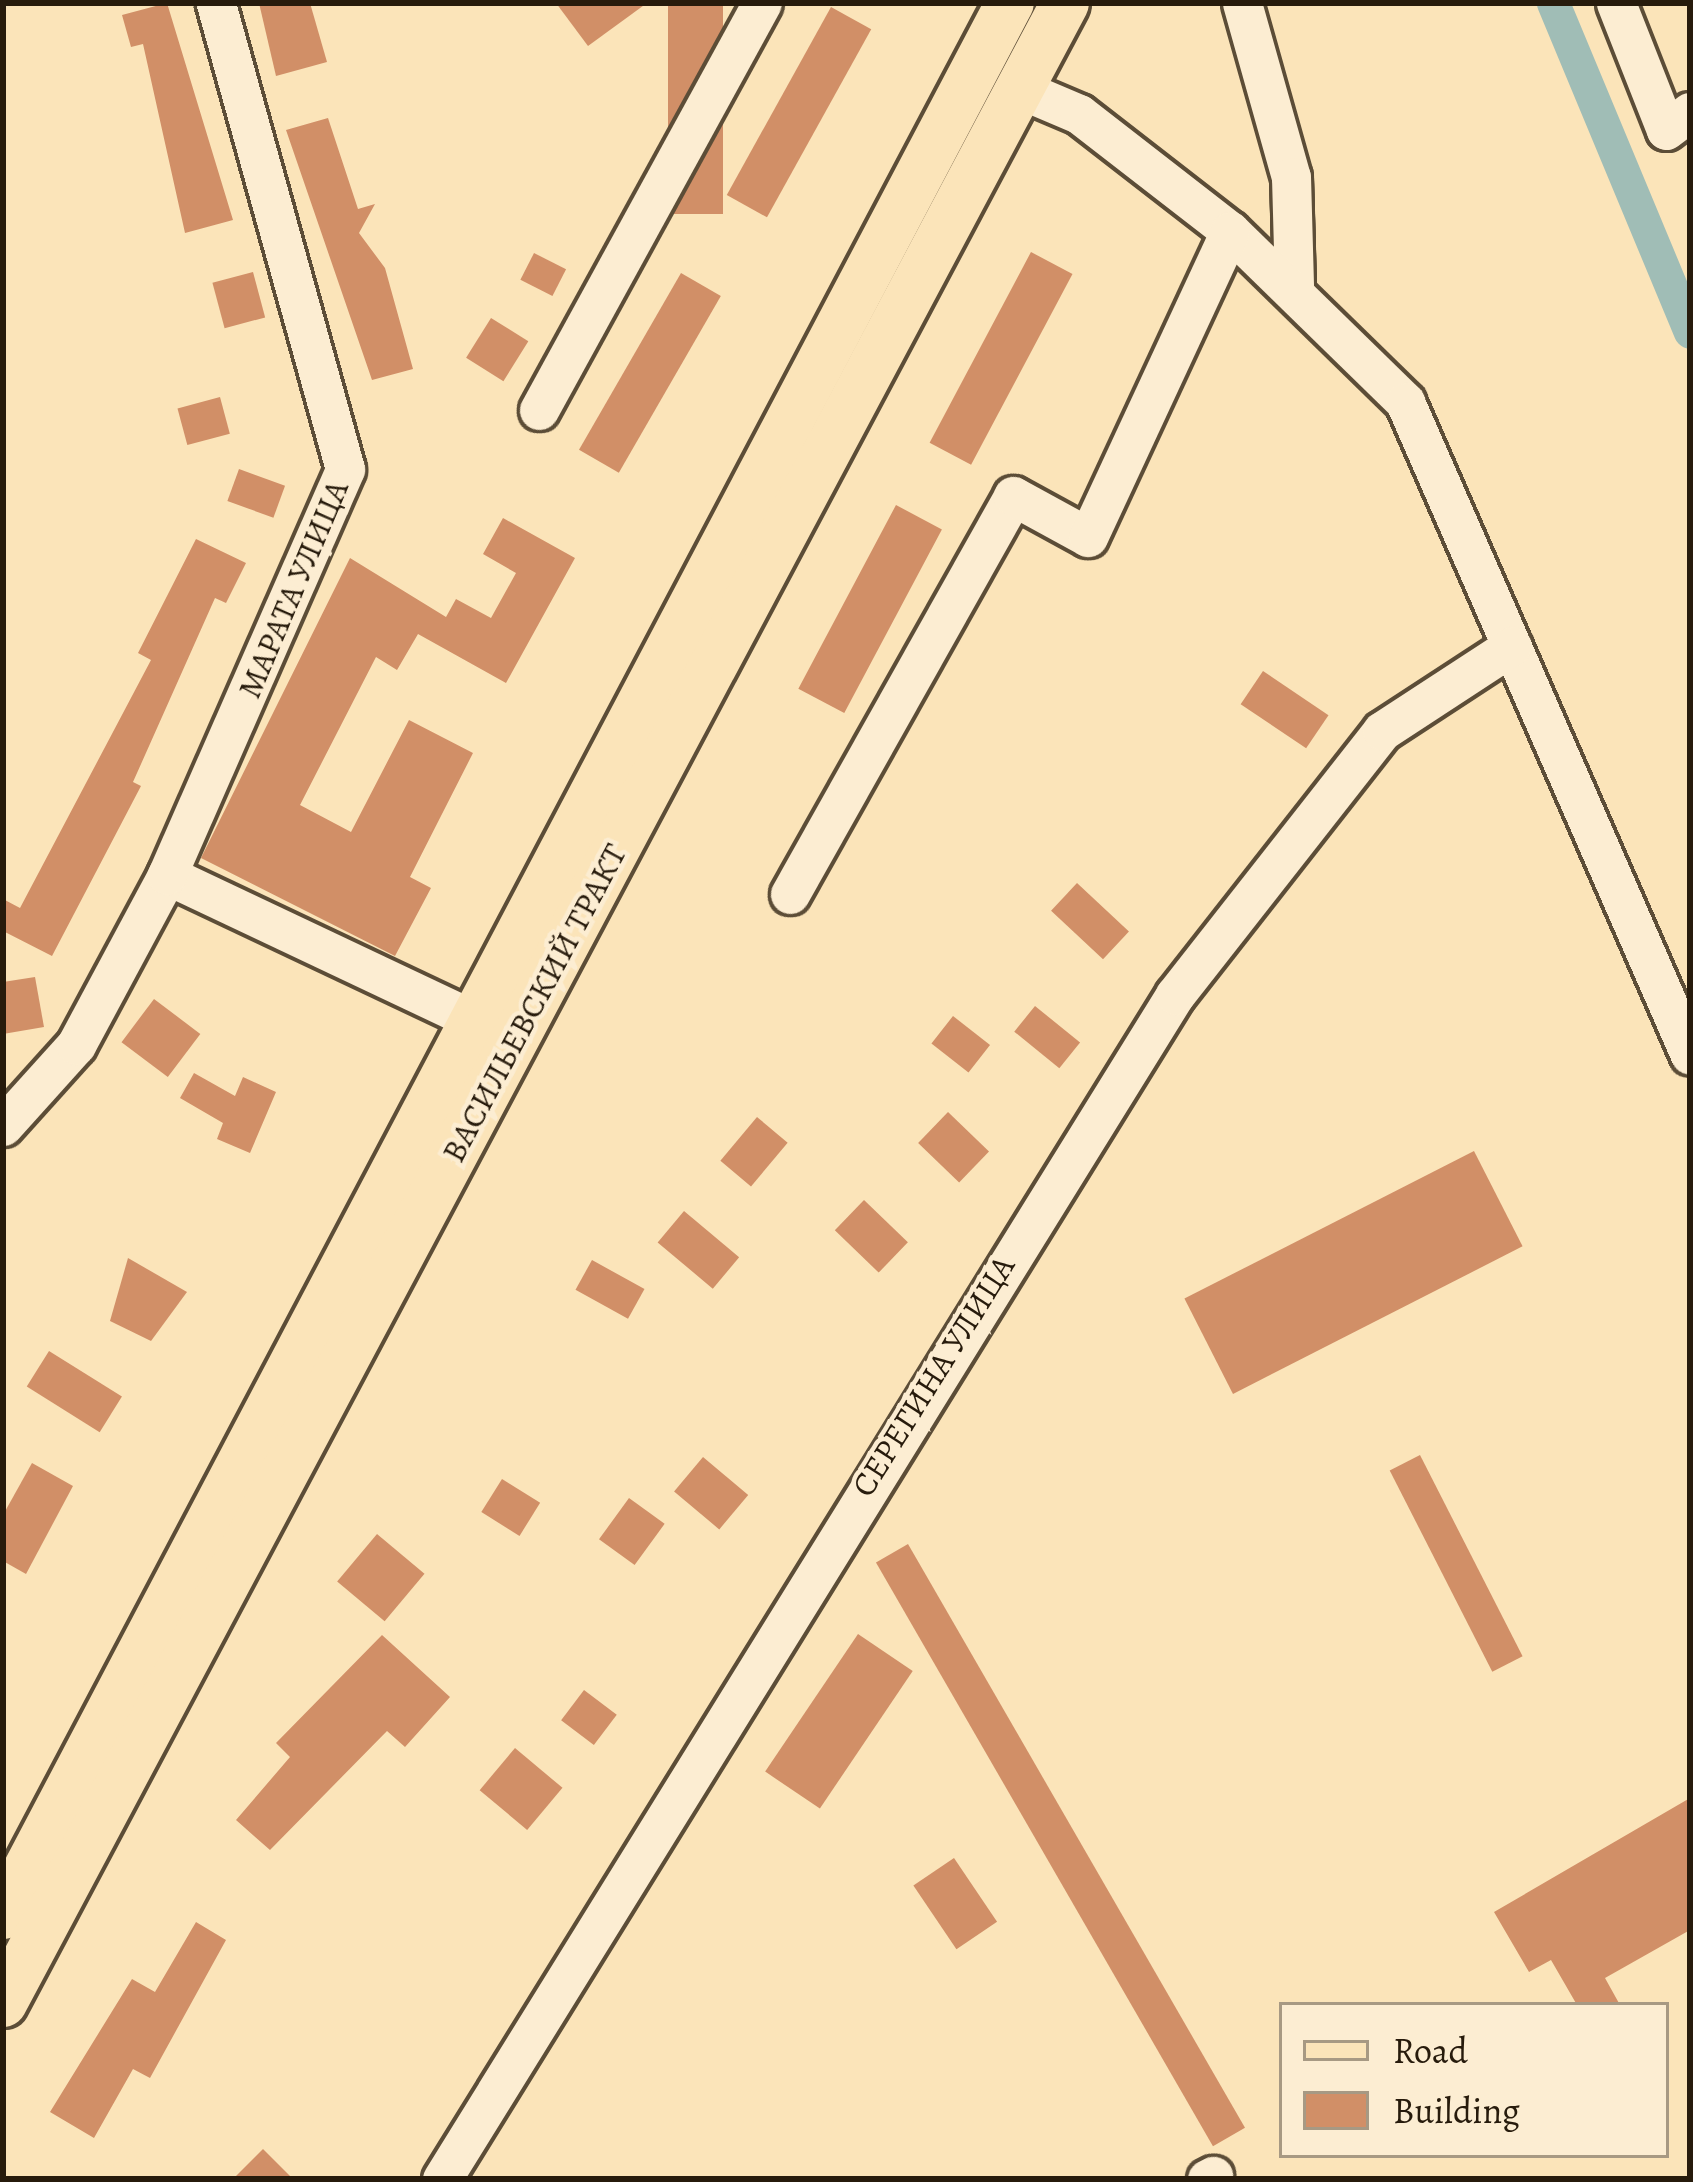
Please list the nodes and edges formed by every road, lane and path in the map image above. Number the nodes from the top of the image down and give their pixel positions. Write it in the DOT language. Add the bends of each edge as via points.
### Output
graph roads {
  1 [pos="216,3"];
  2 [pos="761,3"];
  3 [pos="1010,3"];
  4 [pos="1065,3"];
  5 [pos="1242,3"];
  6 [pos="1616,3"];
  7 [pos="1020,89"];
  8 [pos="1690,112"];
  9 [pos="1230,231"];
  10 [pos="1294,287"];
  11 [pos="539,410"];
  12 [pos="1512,646"];
  13 [pos="167,875"];
  14 [pos="790,894"];
  15 [pos="472,1019"];
  16 [pos="1690,1055"];
  17 [pos="3,1126"];
  18 [pos="3,1915"];
  19 [pos="3,2003"];
  20 [pos="442,2179"];
  1 -- 13 [label="street, МАРАТА УЛИЦА" via="345,469"];
  2 -- 11 [label="street"];
  3 -- 15 [label="main road, ВАСИЛЬЕВСКИЙ ТРАКТ"];
  4 -- 7 [label="main road, ВАСИЛЬЕВСКИЙ ТРАКТ"];
  5 -- 10 [label="street" via="1291,177"];
  6 -- 8 [label="street" via="1666,130"];
  7 -- 9 [label="street" via="1079,114"];
  7 -- 19 [label="main road, ВАСИЛЬЕВСКИЙ ТРАКТ"];
  9 -- 10 [label="street"];
  9 -- 14 [label="street" via="1088,537 1012,496"];
  10 -- 12 [label="street" via="1405,402"];
  12 -- 16 [label="street"];
  12 -- 20 [label="street, СЕРЕГИНА УЛИЦА" via="1382,731 1175,994"];
  13 -- 15 [label="street"];
  13 -- 17 [label="street, МАРАТА УЛИЦА" via="76,1045"];
  15 -- 18 [label="main road, ВАСИЛЬЕВСКИЙ ТРАКТ"];
}
